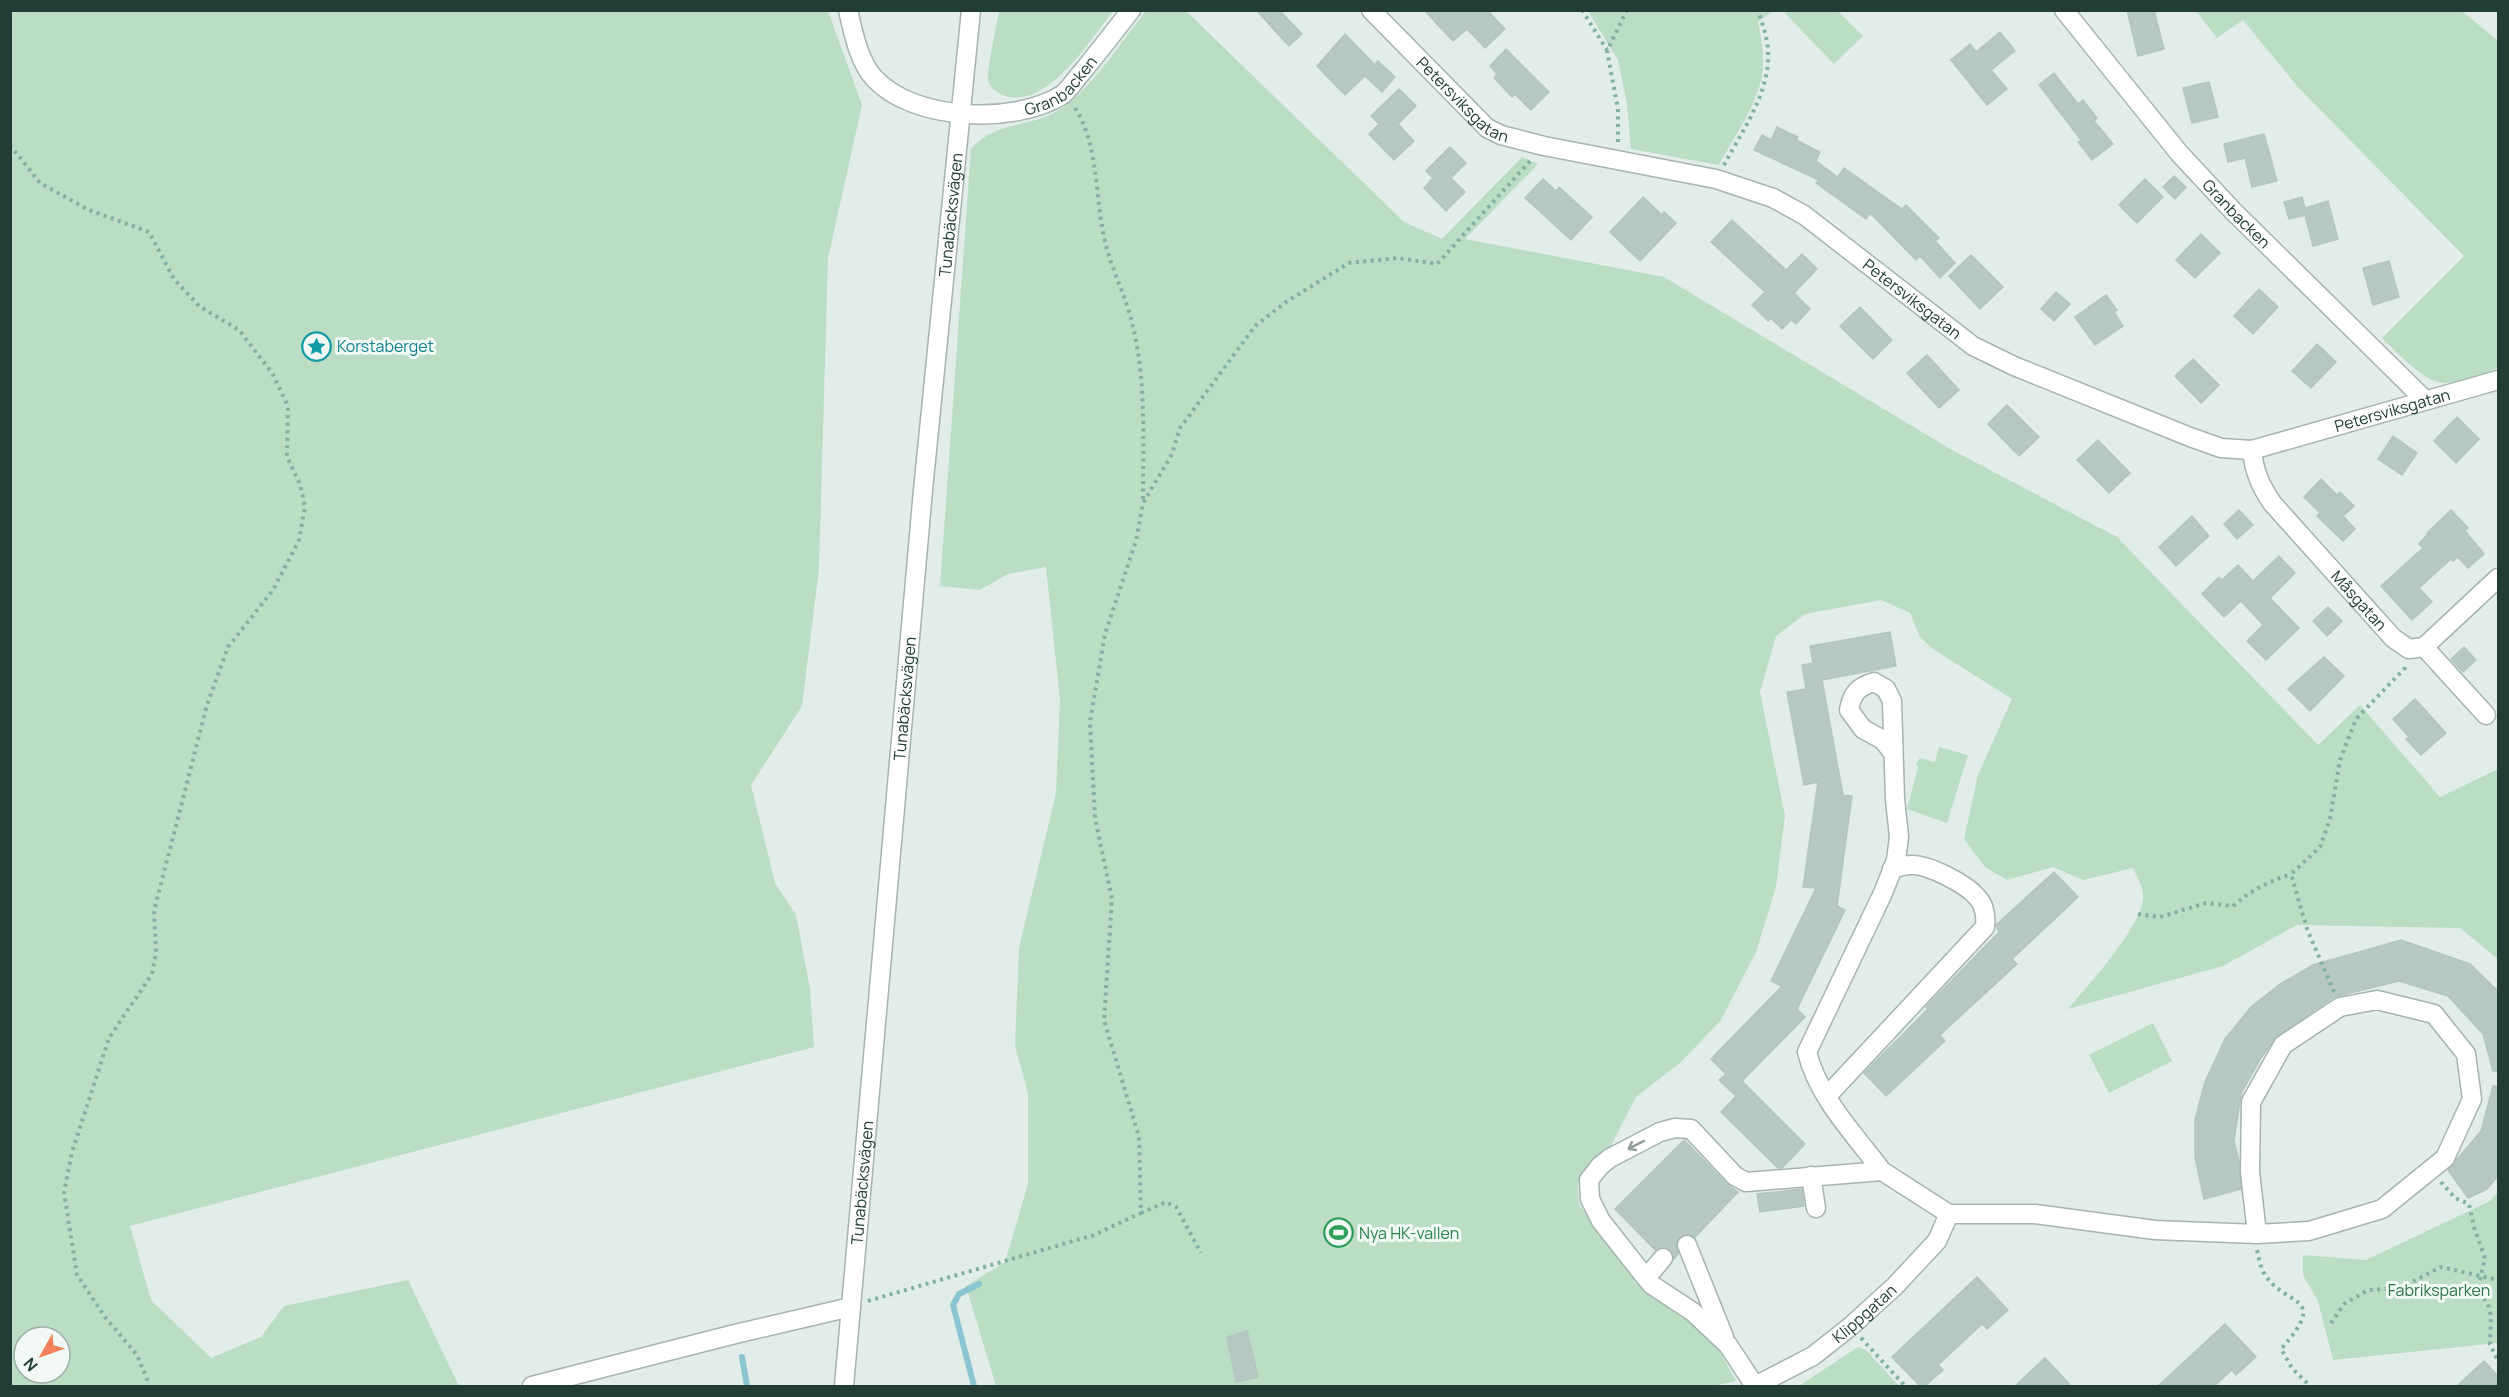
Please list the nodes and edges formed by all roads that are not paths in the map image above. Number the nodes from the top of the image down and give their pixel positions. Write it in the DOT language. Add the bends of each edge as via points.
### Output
graph roads {
  1 [pos="848,10"];
  2 [pos="971,10"];
  3 [pos="1131,10"];
  4 [pos="1371,10"];
  5 [pos="2064,10"];
  6 [pos="962,114"];
  7 [pos="2499,380"];
  8 [pos="2425,400"];
  9 [pos="2252,450"];
  10 [pos="2499,578"];
  11 [pos="2416,648"];
  12 [pos="2486,715"];
  13 [pos="1893,753"];
  14 [pos="1892,869"];
  15 [pos="1827,1096"];
  16 [pos="1882,1171"];
  17 [pos="1810,1176"];
  18 [pos="1816,1208"];
  19 [pos="1949,1214"];
  20 [pos="2257,1234"];
  21 [pos="1687,1245"];
  22 [pos="1663,1258"];
  23 [pos="1640,1272"];
  24 [pos="851,1307"];
  25 [pos="1728,1345"];
  26 [pos="532,1386"];
  27 [pos="844,1386"];
  28 [pos="1755,1386"];
  1 -- 6 [label="street, Granbacken" via="861,55 872,76 888,91 934,110"];
  2 -- 6 [label="street, Tunabäcksvägen"];
  3 -- 6 [label="street, Granbacken" via="1064,93 1041,106"];
  4 -- 9 [label="street, Petersviksgatan" via="1487,128 1501,135 1716,179 1773,198 1804,215 1973,346 2190,437 2221,448"];
  5 -- 8 [label="street, Granbacken" via="2178,153"];
  6 -- 24 [label="street, Tunabäcksvägen" via="923,490"];
  7 -- 8 [label="street, Petersviksgatan"];
  8 -- 9 [label="street, Petersviksgatan"];
  9 -- 11 [label="street, Måsgatan" via="2260,487 2272,503 2393,638"];
  10 -- 11 [label="street"];
  11 -- 12 [label="street, Måsgatan"];
  13 -- 14 [label="street" via="1899,837"];
  14 -- 15 [label="street" via="1807,1052 1812,1071"];
  14 -- 15 [label="street" via="1912,864 1960,883 1978,897 1986,916 1985,927"];
  15 -- 16 [label="street"];
  16 -- 17 [label="street"];
  16 -- 19 [label="street"];
  17 -- 18 [label="street"];
  17 -- 23 [label="street, one-way" via="1746,1182 1735,1176 1691,1129 1660,1132 1610,1158 1589,1180 1590,1198 1601,1221"];
  19 -- 20 [label="street" via="2035,1214 2155,1230"];
  19 -- 28 [label="street, Klippgatan" via="1937,1241 1851,1326 1813,1356"];
  20 -- 20 [label="street" via="2309,1231 2382,1209 2445,1158 2472,1099 2466,1054 2434,1014 2377,1000 2340,1007 2283,1045 2251,1102 2250,1173"];
  21 -- 25 [label="street"];
  22 -- 23 [label="street"];
  23 -- 25 [label="street" via="1652,1285 1693,1312"];
  24 -- 26 [label="street"];
  24 -- 27 [label="street, Tunabäcksvägen"];
  25 -- 28 [label="street"];
}
